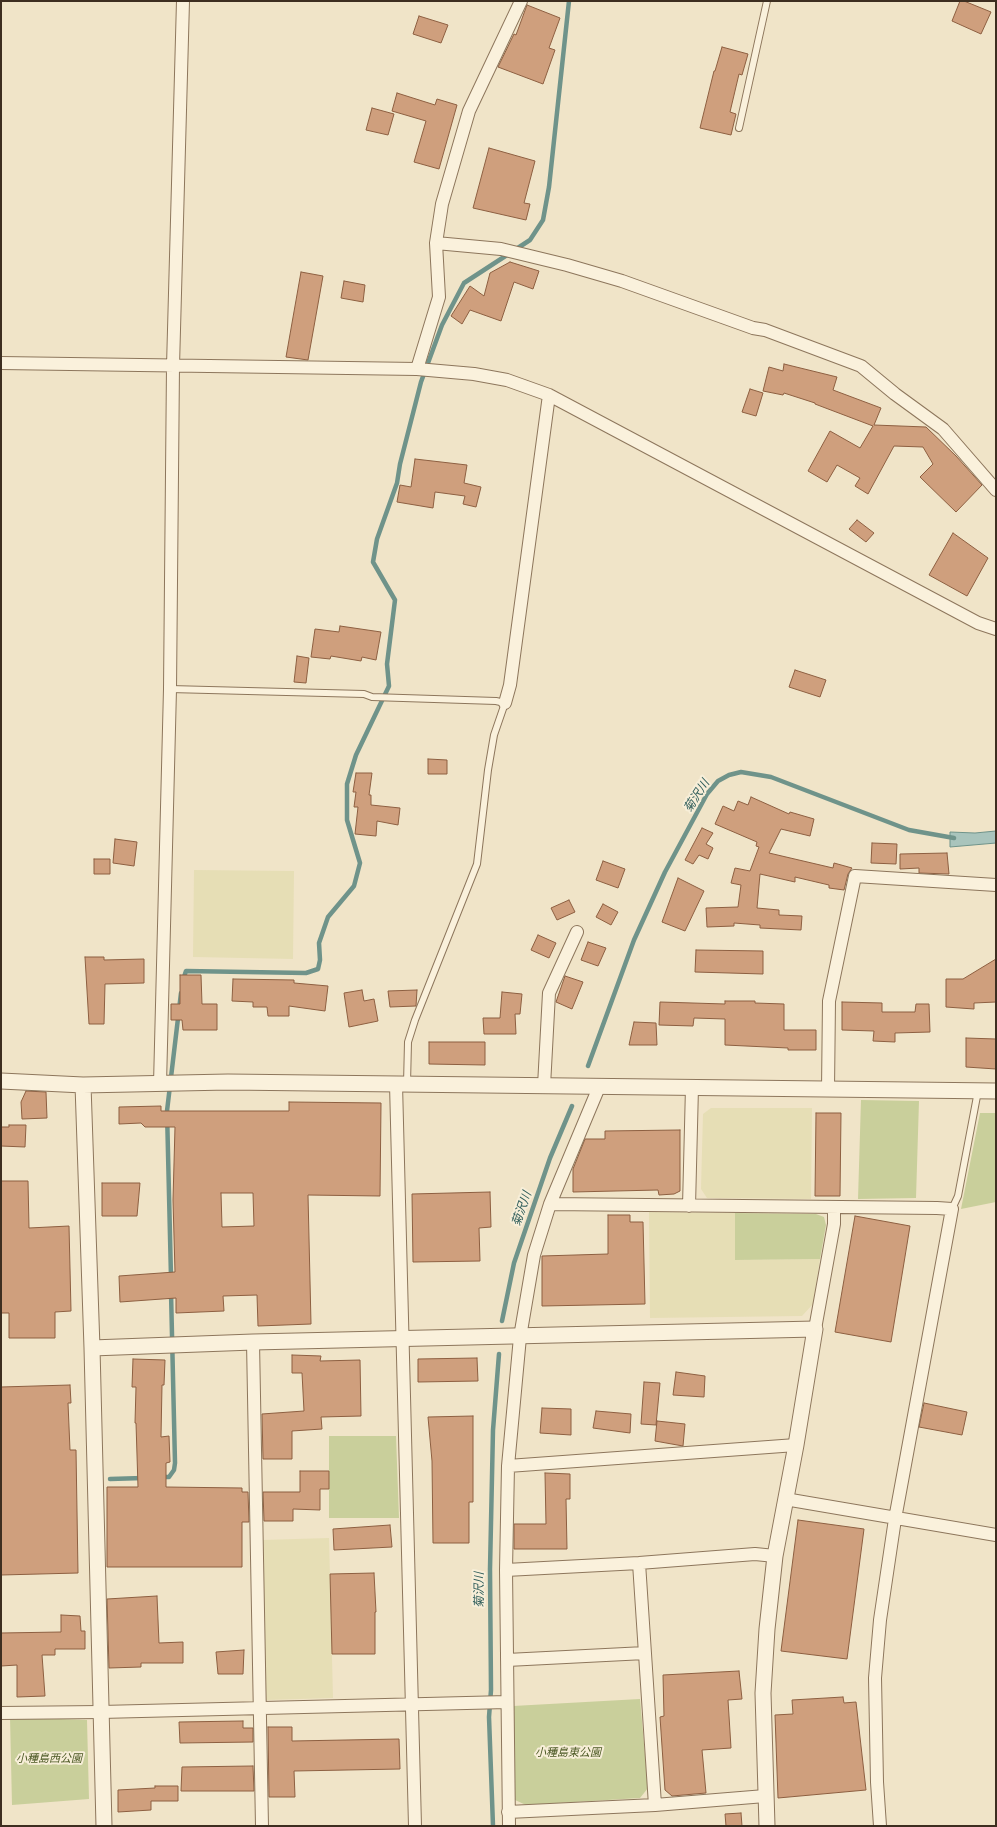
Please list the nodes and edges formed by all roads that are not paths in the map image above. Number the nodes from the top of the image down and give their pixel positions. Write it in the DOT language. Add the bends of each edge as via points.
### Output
graph roads {
  1 [pos="183,1"];
  2 [pos="521,1"];
  3 [pos="767,1"];
  4 [pos="739,128"];
  5 [pos="436,243"];
  6 [pos="1,363"];
  7 [pos="173,366"];
  8 [pos="418,369"];
  9 [pos="549,395"];
  10 [pos="996,490"];
  11 [pos="996,629"];
  12 [pos="170,689"];
  13 [pos="505,703"];
  14 [pos="996,885"];
  15 [pos="577,932"];
  16 [pos="1,1081"];
  17 [pos="160,1084"];
  18 [pos="401,1084"];
  19 [pos="83,1085"];
  20 [pos="544,1086"];
  21 [pos="599,1087"];
  22 [pos="692,1088"];
  23 [pos="828,1089"];
  24 [pos="978,1091"];
  25 [pos="996,1091"];
  26 [pos="550,1204"];
  27 [pos="689,1206"];
  28 [pos="834,1207"];
  29 [pos="952,1209"];
  30 [pos="815,1329"];
  31 [pos="520,1336"];
  32 [pos="403,1339"];
  33 [pos="253,1342"];
  34 [pos="92,1348"];
  35 [pos="796,1445"];
  36 [pos="508,1466"];
  37 [pos="785,1499"];
  38 [pos="895,1518"];
  39 [pos="996,1535"];
  40 [pos="775,1556"];
  41 [pos="639,1563"];
  42 [pos="506,1570"];
  43 [pos="645,1653"];
  44 [pos="507,1660"];
  45 [pos="504,1702"];
  46 [pos="412,1704"];
  47 [pos="258,1708"];
  48 [pos="101,1712"];
  49 [pos="1,1713"];
  50 [pos="765,1796"];
  51 [pos="655,1805"];
  52 [pos="508,1812"];
  53 [pos="104,1826"];
  54 [pos="262,1826"];
  55 [pos="415,1826"];
  56 [pos="509,1826"];
  57 [pos="767,1826"];
  58 [pos="880,1826"];
  1 -- 7 [label="street"];
  2 -- 5 [label="street" via="469,111 442,204"];
  3 -- 4 [label="lane"];
  5 -- 8 [label="street" via="439,297"];
  5 -- 10 [label="street" via="501,249 588,271 765,330 861,366 894,394 943,429"];
  6 -- 7 [label="street"];
  7 -- 8 [label="street"];
  7 -- 12 [label="street"];
  8 -- 9 [label="street" via="507,380"];
  9 -- 11 [label="street" via="978,623"];
  9 -- 13 [label="street" via="510,685"];
  12 -- 13 [label="lane" via="364,694 372,697"];
  12 -- 17 [label="street"];
  13 -- 18 [label="lane" via="494,735 477,864 415,1020 408,1042"];
  14 -- 23 [label="street" via="855,876 829,1001"];
  15 -- 20 [label="street" via="549,993"];
  16 -- 19 [label="street"];
  17 -- 18 [label="street"];
  17 -- 19 [label="street"];
  18 -- 20 [label="street"];
  18 -- 32 [label="street"];
  19 -- 34 [label="street"];
  20 -- 21 [label="street"];
  21 -- 22 [label="street"];
  21 -- 26 [label="street"];
  22 -- 23 [label="street"];
  22 -- 27 [label="street"];
  23 -- 24 [label="street"];
  24 -- 25 [label="street"];
  24 -- 29 [label="lane" via="958,1196"];
  26 -- 27 [label="street"];
  26 -- 31 [label="street" via="534,1255"];
  27 -- 28 [label="street"];
  28 -- 29 [label="street"];
  28 -- 30 [label="street" via="834,1224"];
  29 -- 38 [label="street"];
  30 -- 31 [label="street"];
  30 -- 35 [label="street"];
  31 -- 32 [label="street"];
  31 -- 36 [label="street"];
  32 -- 33 [label="street"];
  32 -- 46 [label="street"];
  33 -- 34 [label="street"];
  33 -- 47 [label="street"];
  34 -- 48 [label="street"];
  35 -- 36 [label="street"];
  35 -- 37 [label="street"];
  36 -- 42 [label="street"];
  37 -- 38 [label="street"];
  37 -- 40 [label="street"];
  38 -- 39 [label="street"];
  38 -- 58 [label="street" via="880,1620 876,1678"];
  40 -- 41 [label="street" via="755,1554"];
  40 -- 50 [label="street" via="763,1693"];
  41 -- 42 [label="street"];
  41 -- 43 [label="street"];
  42 -- 44 [label="street"];
  43 -- 44 [label="street"];
  43 -- 51 [label="street"];
  44 -- 45 [label="street"];
  45 -- 46 [label="street"];
  45 -- 52 [label="street"];
  46 -- 47 [label="street"];
  46 -- 55 [label="street"];
  47 -- 48 [label="street"];
  47 -- 54 [label="street"];
  48 -- 49 [label="street"];
  48 -- 53 [label="street"];
  50 -- 51 [label="street"];
  50 -- 57 [label="street"];
  51 -- 52 [label="street"];
  52 -- 56 [label="street"];
}
